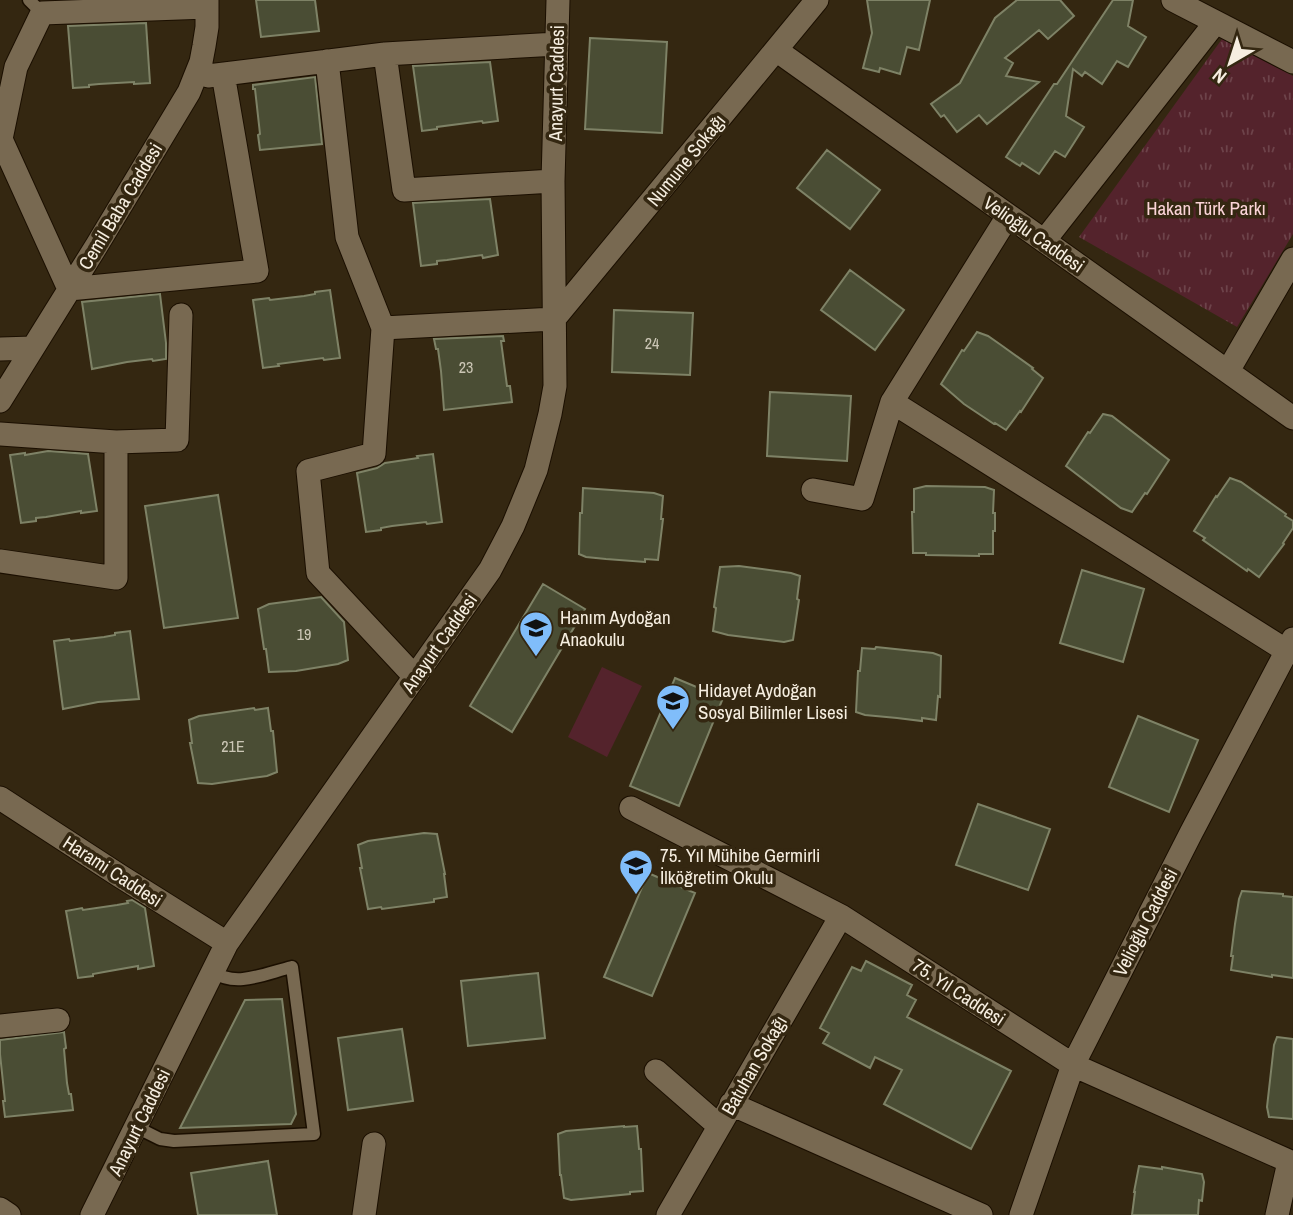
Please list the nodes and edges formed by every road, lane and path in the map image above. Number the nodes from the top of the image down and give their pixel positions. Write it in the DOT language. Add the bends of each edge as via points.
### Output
graph roads {
  1 [pos="558,0"];
  2 [pos="817,0"];
  3 [pos="1174,0"];
  4 [pos="207,4"];
  5 [pos="35,6"];
  6 [pos="1215,23"];
  7 [pos="557,44"];
  8 [pos="776,50"];
  9 [pos="385,54"];
  10 [pos="327,61"];
  11 [pos="1293,62"];
  12 [pos="223,74"];
  13 [pos="195,77"];
  14 [pos="0,138"];
  15 [pos="554,181"];
  16 [pos="1008,216"];
  17 [pos="1044,241"];
  18 [pos="1293,259"];
  19 [pos="69,289"];
  20 [pos="181,315"];
  21 [pos="554,320"];
  22 [pos="383,328"];
  23 [pos="33,348"];
  24 [pos="0,349"];
  25 [pos="1228,371"];
  26 [pos="0,401"];
  27 [pos="892,402"];
  28 [pos="1293,418"];
  29 [pos="0,434"];
  30 [pos="116,442"];
  31 [pos="813,490"];
  32 [pos="0,561"];
  33 [pos="1290,645"];
  34 [pos="415,677"];
  35 [pos="0,798"];
  36 [pos="631,807"];
  37 [pos="841,916"];
  38 [pos="228,943"];
  39 [pos="213,972"];
  40 [pos="58,1020"];
  41 [pos="0,1026"];
  42 [pos="1073,1065"];
  43 [pos="656,1071"];
  44 [pos="731,1104"];
  45 [pos="719,1126"];
  46 [pos="136,1127"];
  47 [pos="374,1144"];
  48 [pos="1291,1163"];
  49 [pos="0,1209"];
  50 [pos="9,1215"];
  51 [pos="92,1215"];
  52 [pos="363,1215"];
  53 [pos="668,1215"];
  54 [pos="981,1215"];
  55 [pos="1021,1215"];
  56 [pos="1277,1215"];
  1 -- 7 [label="street, Anayurt Caddesi"];
  2 -- 8 [label="street, Numune Sokağı"];
  3 -- 6 [label="street"];
  4 -- 5 [label="street"];
  4 -- 13 [label="street, Cemil Baba Caddesi" via="204,46"];
  5 -- 14 [label="street"];
  6 -- 11 [label="street"];
  6 -- 17 [label="street"];
  7 -- 9 [label="street"];
  7 -- 15 [label="street, Anayurt Caddesi"];
  8 -- 16 [label="street, Velioğlu Caddesi"];
  8 -- 21 [label="street, Numune Sokağı"];
  9 -- 10 [label="street"];
  9 -- 15 [label="street" via="404,190"];
  10 -- 12 [label="street"];
  10 -- 22 [label="street" via="347,237"];
  12 -- 13 [label="street"];
  12 -- 19 [label="street" via="257,271"];
  13 -- 19 [label="street, Cemil Baba Caddesi"];
  14 -- 19 [label="street"];
  15 -- 21 [label="street, Anayurt Caddesi"];
  16 -- 17 [label="street, Velioğlu Caddesi"];
  16 -- 27 [label="street"];
  17 -- 25 [label="street, Velioğlu Caddesi"];
  18 -- 25 [label="street"];
  19 -- 23 [label="street, Cemil Baba Caddesi"];
  20 -- 30 [label="street" via="177,440"];
  21 -- 22 [label="street"];
  21 -- 34 [label="street, Anayurt Caddesi" via="555,386 526,499 491,570"];
  22 -- 34 [label="street" via="374,454 308,471 317,573"];
  23 -- 24 [label="street"];
  23 -- 26 [label="street, Cemil Baba Caddesi"];
  25 -- 28 [label="street, Velioğlu Caddesi"];
  27 -- 31 [label="street" via="862,499"];
  27 -- 33 [label="street"];
  29 -- 30 [label="street"];
  30 -- 32 [label="street" via="116,578"];
  33 -- 42 [label="street, Velioğlu Caddesi"];
  34 -- 38 [label="street, Anayurt Caddesi"];
  35 -- 38 [label="street, Harami Caddesi"];
  36 -- 37 [label="street, 75. Yıl Caddesi"];
  37 -- 42 [label="street, 75. Yıl Caddesi"];
  37 -- 44 [label="street, Batuhan Sokağı"];
  38 -- 39 [label="street, Anayurt Caddesi"];
  39 -- 46 [label="street, Anayurt Caddesi"];
  39 -- 46 [label="lane" via="236,980 292,967 314,1134 174,1141"];
  40 -- 41 [label="street"];
  42 -- 48 [label="street, 75. Yıl Caddesi"];
  42 -- 55 [label="street, Velioğlu Caddesi"];
  43 -- 45 [label="street"];
  44 -- 45 [label="street, Batuhan Sokağı"];
  44 -- 54 [label="street"];
  45 -- 53 [label="street, Batuhan Sokağı"];
  46 -- 51 [label="street, Anayurt Caddesi"];
  47 -- 52 [label="street"];
  48 -- 56 [label="street"];
  49 -- 50 [label="street"];
}
